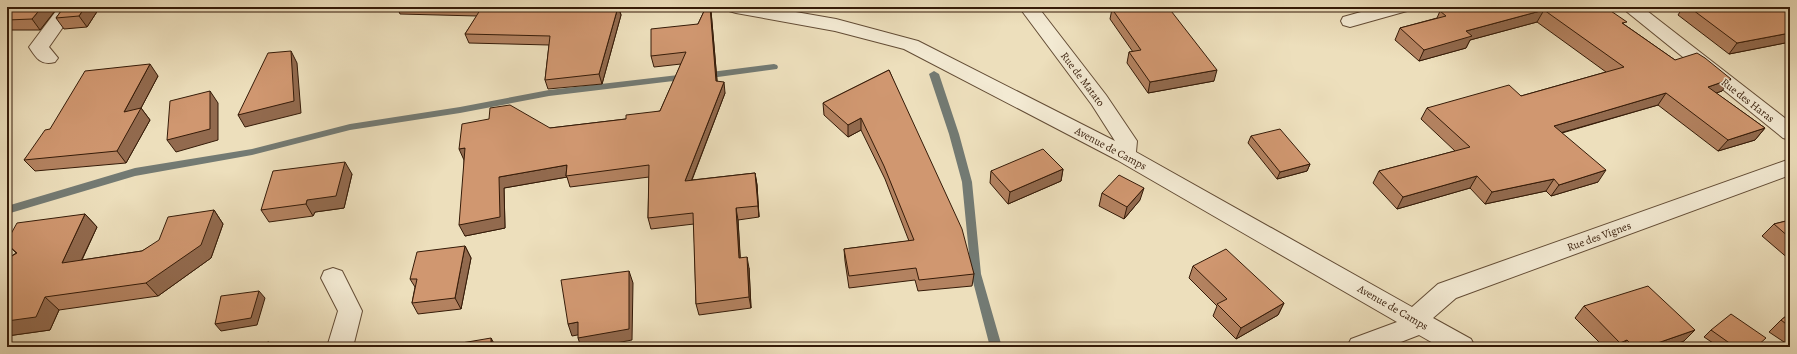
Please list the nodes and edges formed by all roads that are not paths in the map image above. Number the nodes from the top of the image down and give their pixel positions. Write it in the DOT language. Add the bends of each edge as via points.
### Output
graph roads {
  1 [pos="68,7"];
  2 [pos="736,7"];
  3 [pos="1028,7"];
  4 [pos="1400,7"];
  5 [pos="1630,7"];
  6 [pos="1350,21"];
  7 [pos="48,58"];
  8 [pos="1790,133"];
  9 [pos="1124,155"];
  10 [pos="1790,167"];
  11 [pos="333,278"];
  12 [pos="1416,320"];
  13 [pos="340,347"];
  14 [pos="1360,347"];
  15 [pos="1462,347"];
  1 -- 7 [label="street" via="38,47"];
  2 -- 9 [label="street, Avenue de Camps" via="836,25 911,45"];
  3 -- 9 [label="street, Rue de Matato" via="1126,140"];
  4 -- 6 [label="street"];
  5 -- 8 [label="street, Rue des Haras"];
  9 -- 12 [label="street, Avenue de Camps"];
  10 -- 12 [label="street, Rue des Vignes" via="1447,291 1428,306"];
  11 -- 13 [label="street" via="350,311"];
  12 -- 14 [label="street, Rue des Vignes" via="1409,328"];
  12 -- 15 [label="street, Avenue de Camps"];
}
